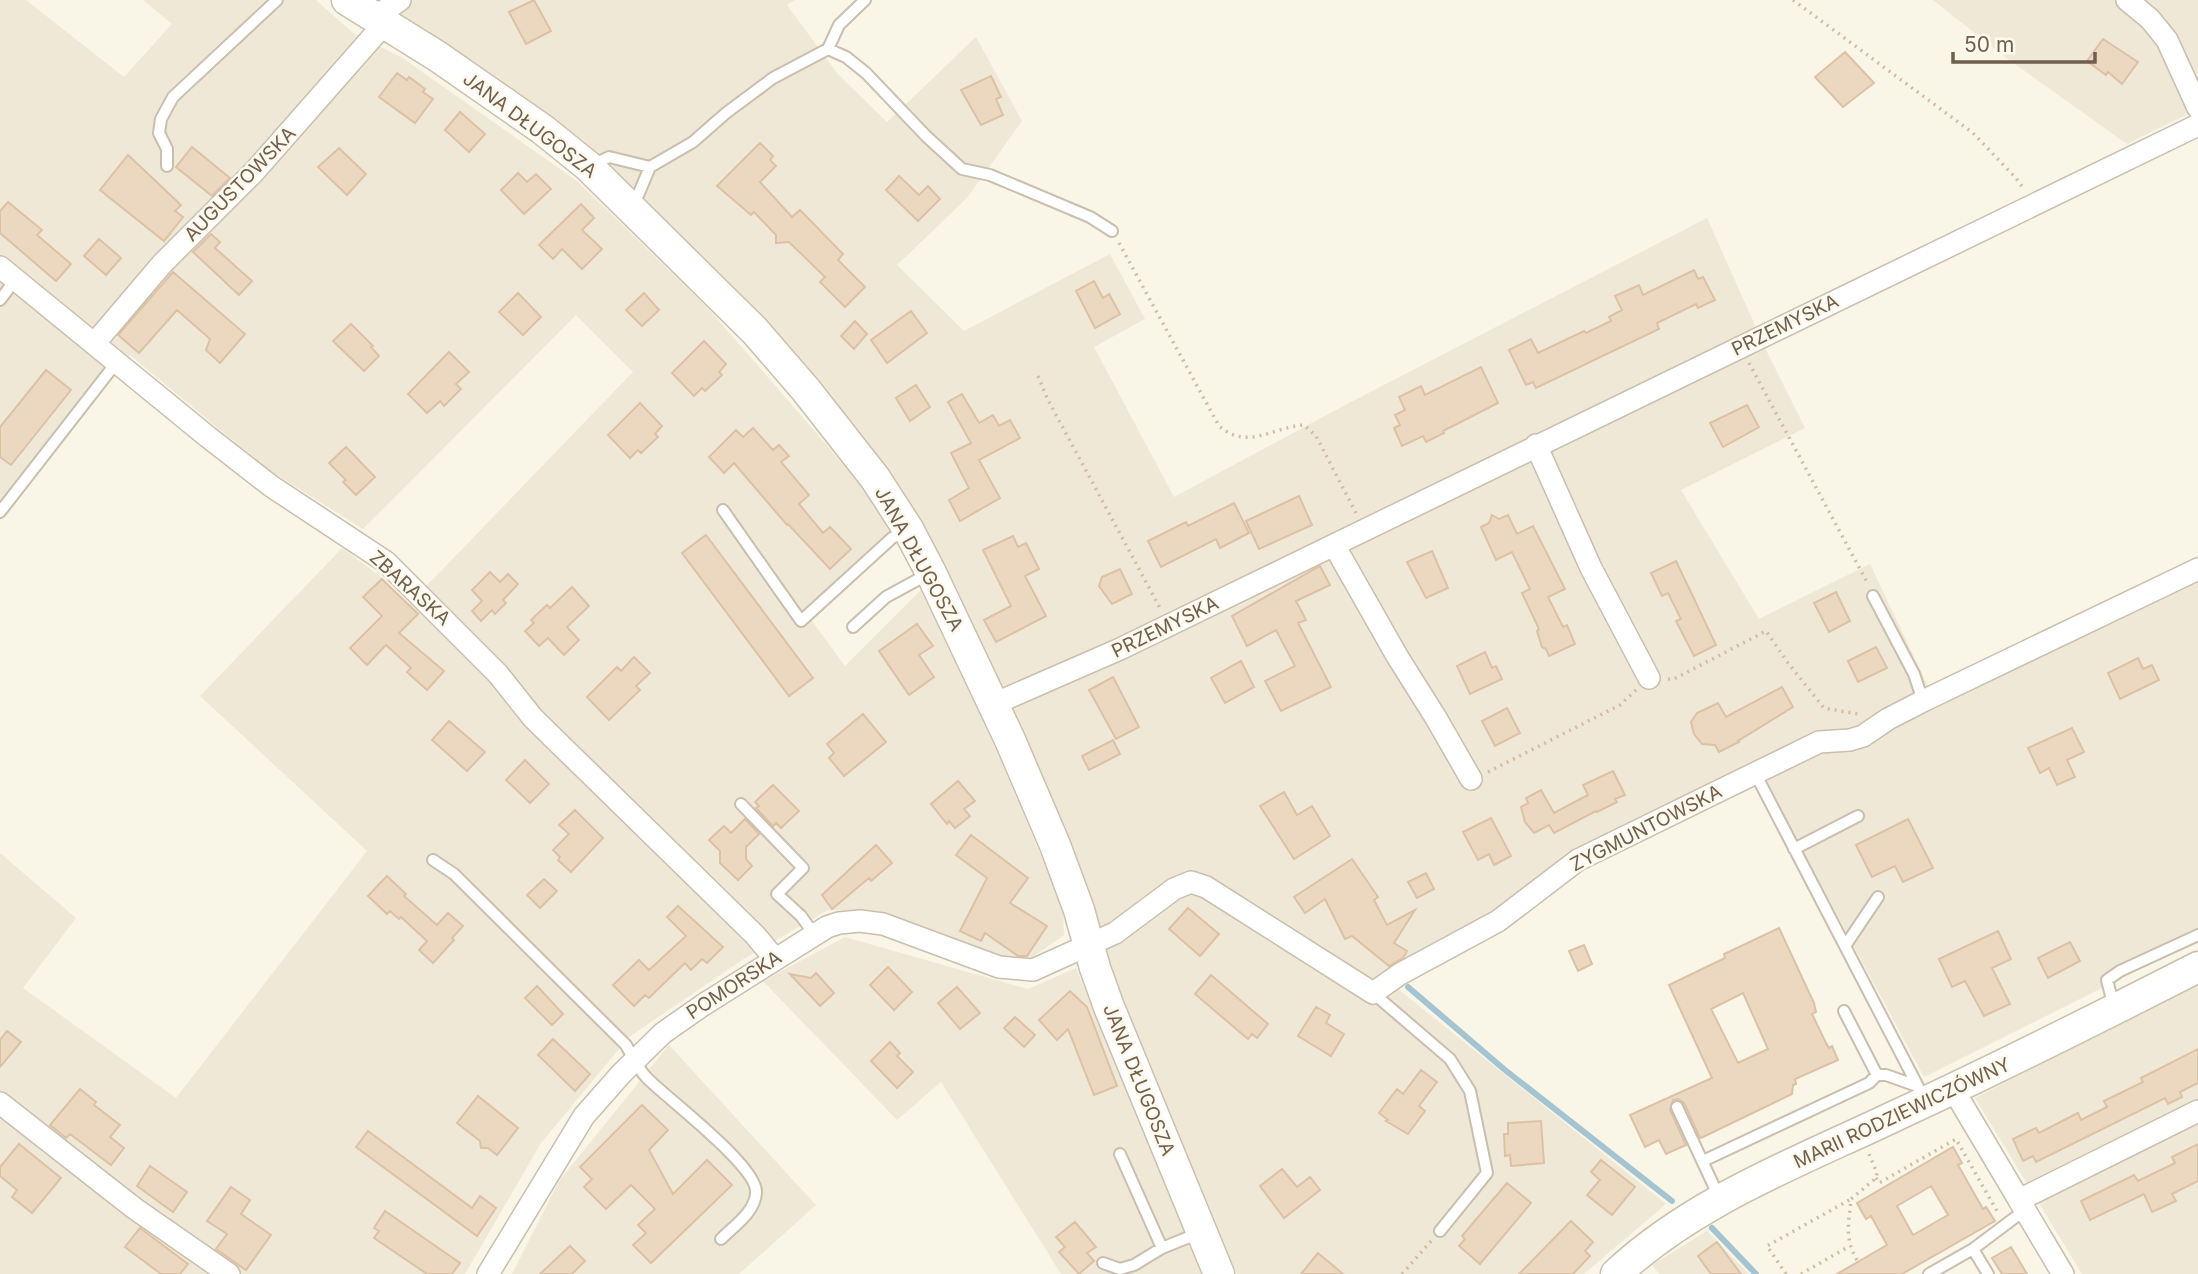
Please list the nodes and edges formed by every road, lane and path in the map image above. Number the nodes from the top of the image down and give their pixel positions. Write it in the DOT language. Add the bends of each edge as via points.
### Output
graph roads {
  1 [pos="276,0"];
  2 [pos="347,0"];
  3 [pos="865,0"];
  4 [pos="1793,0"];
  5 [pos="2127,0"];
  6 [pos="387,14"];
  7 [pos="828,48"];
  8 [pos="2198,108"];
  9 [pos="2198,125"];
  10 [pos="167,166"];
  11 [pos="588,166"];
  12 [pos="650,167"];
  13 [pos="2035,205"];
  14 [pos="632,209"];
  15 [pos="1112,231"];
  16 [pos="8,274"];
  17 [pos="0,300"];
  18 [pos="94,344"];
  19 [pos="1738,348"];
  20 [pos="116,363"];
  21 [pos="1038,376"];
  22 [pos="1536,445"];
  23 [pos="723,510"];
  24 [pos="0,512"];
  25 [pos="908,529"];
  26 [pos="1366,530"];
  27 [pos="1334,545"];
  28 [pos="2198,569"];
  29 [pos="930,573"];
  30 [pos="1873,596"];
  31 [pos="1169,625"];
  32 [pos="853,627"];
  33 [pos="1649,678"];
  34 [pos="1923,701"];
  35 [pos="994,704"];
  36 [pos="1888,719"];
  37 [pos="1755,773"];
  38 [pos="1471,779"];
  39 [pos="741,804"];
  40 [pos="1858,816"];
  41 [pos="1794,849"];
  42 [pos="433,860"];
  43 [pos="1878,897"];
  44 [pos="814,934"];
  45 [pos="2198,934"];
  46 [pos="1089,946"];
  47 [pos="1845,946"];
  48 [pos="775,959"];
  49 [pos="2198,967"];
  50 [pos="1373,993"];
  51 [pos="2115,1010"];
  52 [pos="1844,1011"];
  53 [pos="634,1061"];
  54 [pos="1877,1075"];
  55 [pos="1953,1089"];
  56 [pos="1922,1094"];
  57 [pos="0,1102"];
  58 [pos="1677,1107"];
  59 [pos="2198,1111"];
  60 [pos="1859,1133"];
  61 [pos="1120,1154"];
  62 [pos="1703,1161"];
  63 [pos="1876,1178"];
  64 [pos="1721,1199"];
  65 [pos="1852,1199"];
  66 [pos="2022,1205"];
  67 [pos="2005,1225"];
  68 [pos="1440,1231"];
  69 [pos="1202,1232"];
  70 [pos="721,1239"];
  71 [pos="1849,1247"];
  72 [pos="1162,1248"];
  73 [pos="1973,1249"];
  74 [pos="1857,1260"];
  75 [pos="1103,1262"];
  76 [pos="229,1274"];
  77 [pos="488,1274"];
  78 [pos="1219,1274"];
  79 [pos="1402,1274"];
  80 [pos="1616,1274"];
  81 [pos="1786,1274"];
  82 [pos="1801,1274"];
  83 [pos="1928,1274"];
  84 [pos="1988,1274"];
  85 [pos="2063,1274"];
  1 -- 10 [label="lane" via="173,97 160,120"];
  2 -- 6 [label="street, JANA DŁUGOSZA"];
  3 -- 7 [label="lane" via="838,25"];
  4 -- 13 [label="path" via="1973,133"];
  5 -- 8 [label="street" via="2167,40"];
  6 -- 11 [label="street, JANA DŁUGOSZA"];
  6 -- 18 [label="street, AUGUSTOWSKA" via="253,173 162,264"];
  7 -- 12 [label="lane" via="773,78 692,142"];
  7 -- 15 [label="lane" via="866,73 962,169 990,175 1090,217"];
  9 -- 13 [label="street, PRZEMYSKA"];
  11 -- 12 [label="lane" via="609,157"];
  11 -- 14 [label="street, JANA DŁUGOSZA"];
  12 -- 14 [label="lane"];
  13 -- 19 [label="street, PRZEMYSKA"];
  14 -- 25 [label="street, JANA DŁUGOSZA" via="779,358 875,478"];
  15 -- 26 [label="path" via="1219,426 1231,436 1250,437 1304,425 1316,436"];
  16 -- 17 [label="lane"];
  16 -- 18 [label="street, ZBARASKA"];
  18 -- 20 [label="street, ZBARASKA"];
  19 -- 22 [label="street, PRZEMYSKA"];
  19 -- 30 [label="path" via="1757,374"];
  20 -- 24 [label="lane"];
  20 -- 48 [label="street, ZBARASKA" via="271,486 386,562 498,674 533,718"];
  21 -- 31 [label="path"];
  22 -- 26 [label="street, PRZEMYSKA"];
  22 -- 33 [label="street" via="1591,568"];
  23 -- 25 [label="lane" via="801,621 892,538"];
  25 -- 29 [label="street, JANA DŁUGOSZA"];
  26 -- 27 [label="street, PRZEMYSKA"];
  27 -- 31 [label="street, PRZEMYSKA"];
  27 -- 38 [label="street"];
  28 -- 34 [label="street, ZYGMUNTOWSKA"];
  29 -- 32 [label="lane" via="886,597"];
  29 -- 35 [label="street, JANA DŁUGOSZA"];
  30 -- 34 [label="lane"];
  31 -- 35 [label="street, PRZEMYSKA"];
  33 -- 36 [label="path" via="1674,679 1766,631 1825,708"];
  33 -- 38 [label="path" via="1620,705"];
  34 -- 36 [label="street, ZYGMUNTOWSKA"];
  35 -- 46 [label="street, JANA DŁUGOSZA" via="1055,845"];
  36 -- 37 [label="street, ZYGMUNTOWSKA" via="1863,736 1819,742"];
  37 -- 41 [label="lane"];
  37 -- 50 [label="street, ZYGMUNTOWSKA" via="1578,860 1498,921"];
  39 -- 44 [label="lane" via="803,868 777,894"];
  40 -- 41 [label="lane"];
  41 -- 47 [label="lane"];
  42 -- 53 [label="lane" via="454,874 626,1045"];
  43 -- 47 [label="lane"];
  44 -- 46 [label="street, POMORSKA" via="839,923 883,924 1017,970 1033,970"];
  44 -- 48 [label="street, POMORSKA"];
  45 -- 51 [label="lane" via="2107,980"];
  46 -- 50 [label="street" via="1191,882 1206,887"];
  46 -- 69 [label="street, JANA DŁUGOSZA" via="1109,1007"];
  47 -- 56 [label="lane"];
  48 -- 53 [label="street, POMORSKA" via="702,1004"];
  49 -- 51 [label="street, MARII RODZIEWICZÓWNY"];
  50 -- 68 [label="lane" via="1450,1059 1469,1091 1488,1173"];
  51 -- 55 [label="street, MARII RODZIEWICZÓWNY"];
  52 -- 54 [label="lane"];
  53 -- 70 [label="lane" via="753,1179 757,1192 752,1209"];
  53 -- 77 [label="street, POMORSKA" via="584,1116"];
  54 -- 56 [label="lane" via="1886,1075"];
  54 -- 62 [label="lane" via="1869,1083"];
  55 -- 56 [label="street, MARII RODZIEWICZÓWNY"];
  55 -- 66 [label="street"];
  56 -- 60 [label="street, MARII RODZIEWICZÓWNY"];
  57 -- 76 [label="street" via="134,1208"];
  58 -- 62 [label="lane"];
  59 -- 66 [label="street"];
  60 -- 63 [label="path"];
  60 -- 64 [label="street, MARII RODZIEWICZÓWNY"];
  61 -- 72 [label="lane"];
  62 -- 64 [label="lane"];
  63 -- 65 [label="path"];
  63 -- 67 [label="path" via="1879,1183 1956,1139"];
  64 -- 80 [label="street, MARII RODZIEWICZÓWNY"];
  65 -- 71 [label="path"];
  65 -- 81 [label="path" via="1767,1246"];
  66 -- 67 [label="lane"];
  66 -- 85 [label="street"];
  67 -- 73 [label="lane"];
  68 -- 79 [label="path"];
  69 -- 72 [label="lane"];
  69 -- 78 [label="street, JANA DŁUGOSZA"];
  71 -- 74 [label="path"];
  71 -- 82 [label="path"];
  72 -- 75 [label="lane" via="1120,1269"];
  73 -- 83 [label="lane"];
  73 -- 84 [label="lane"];
}
